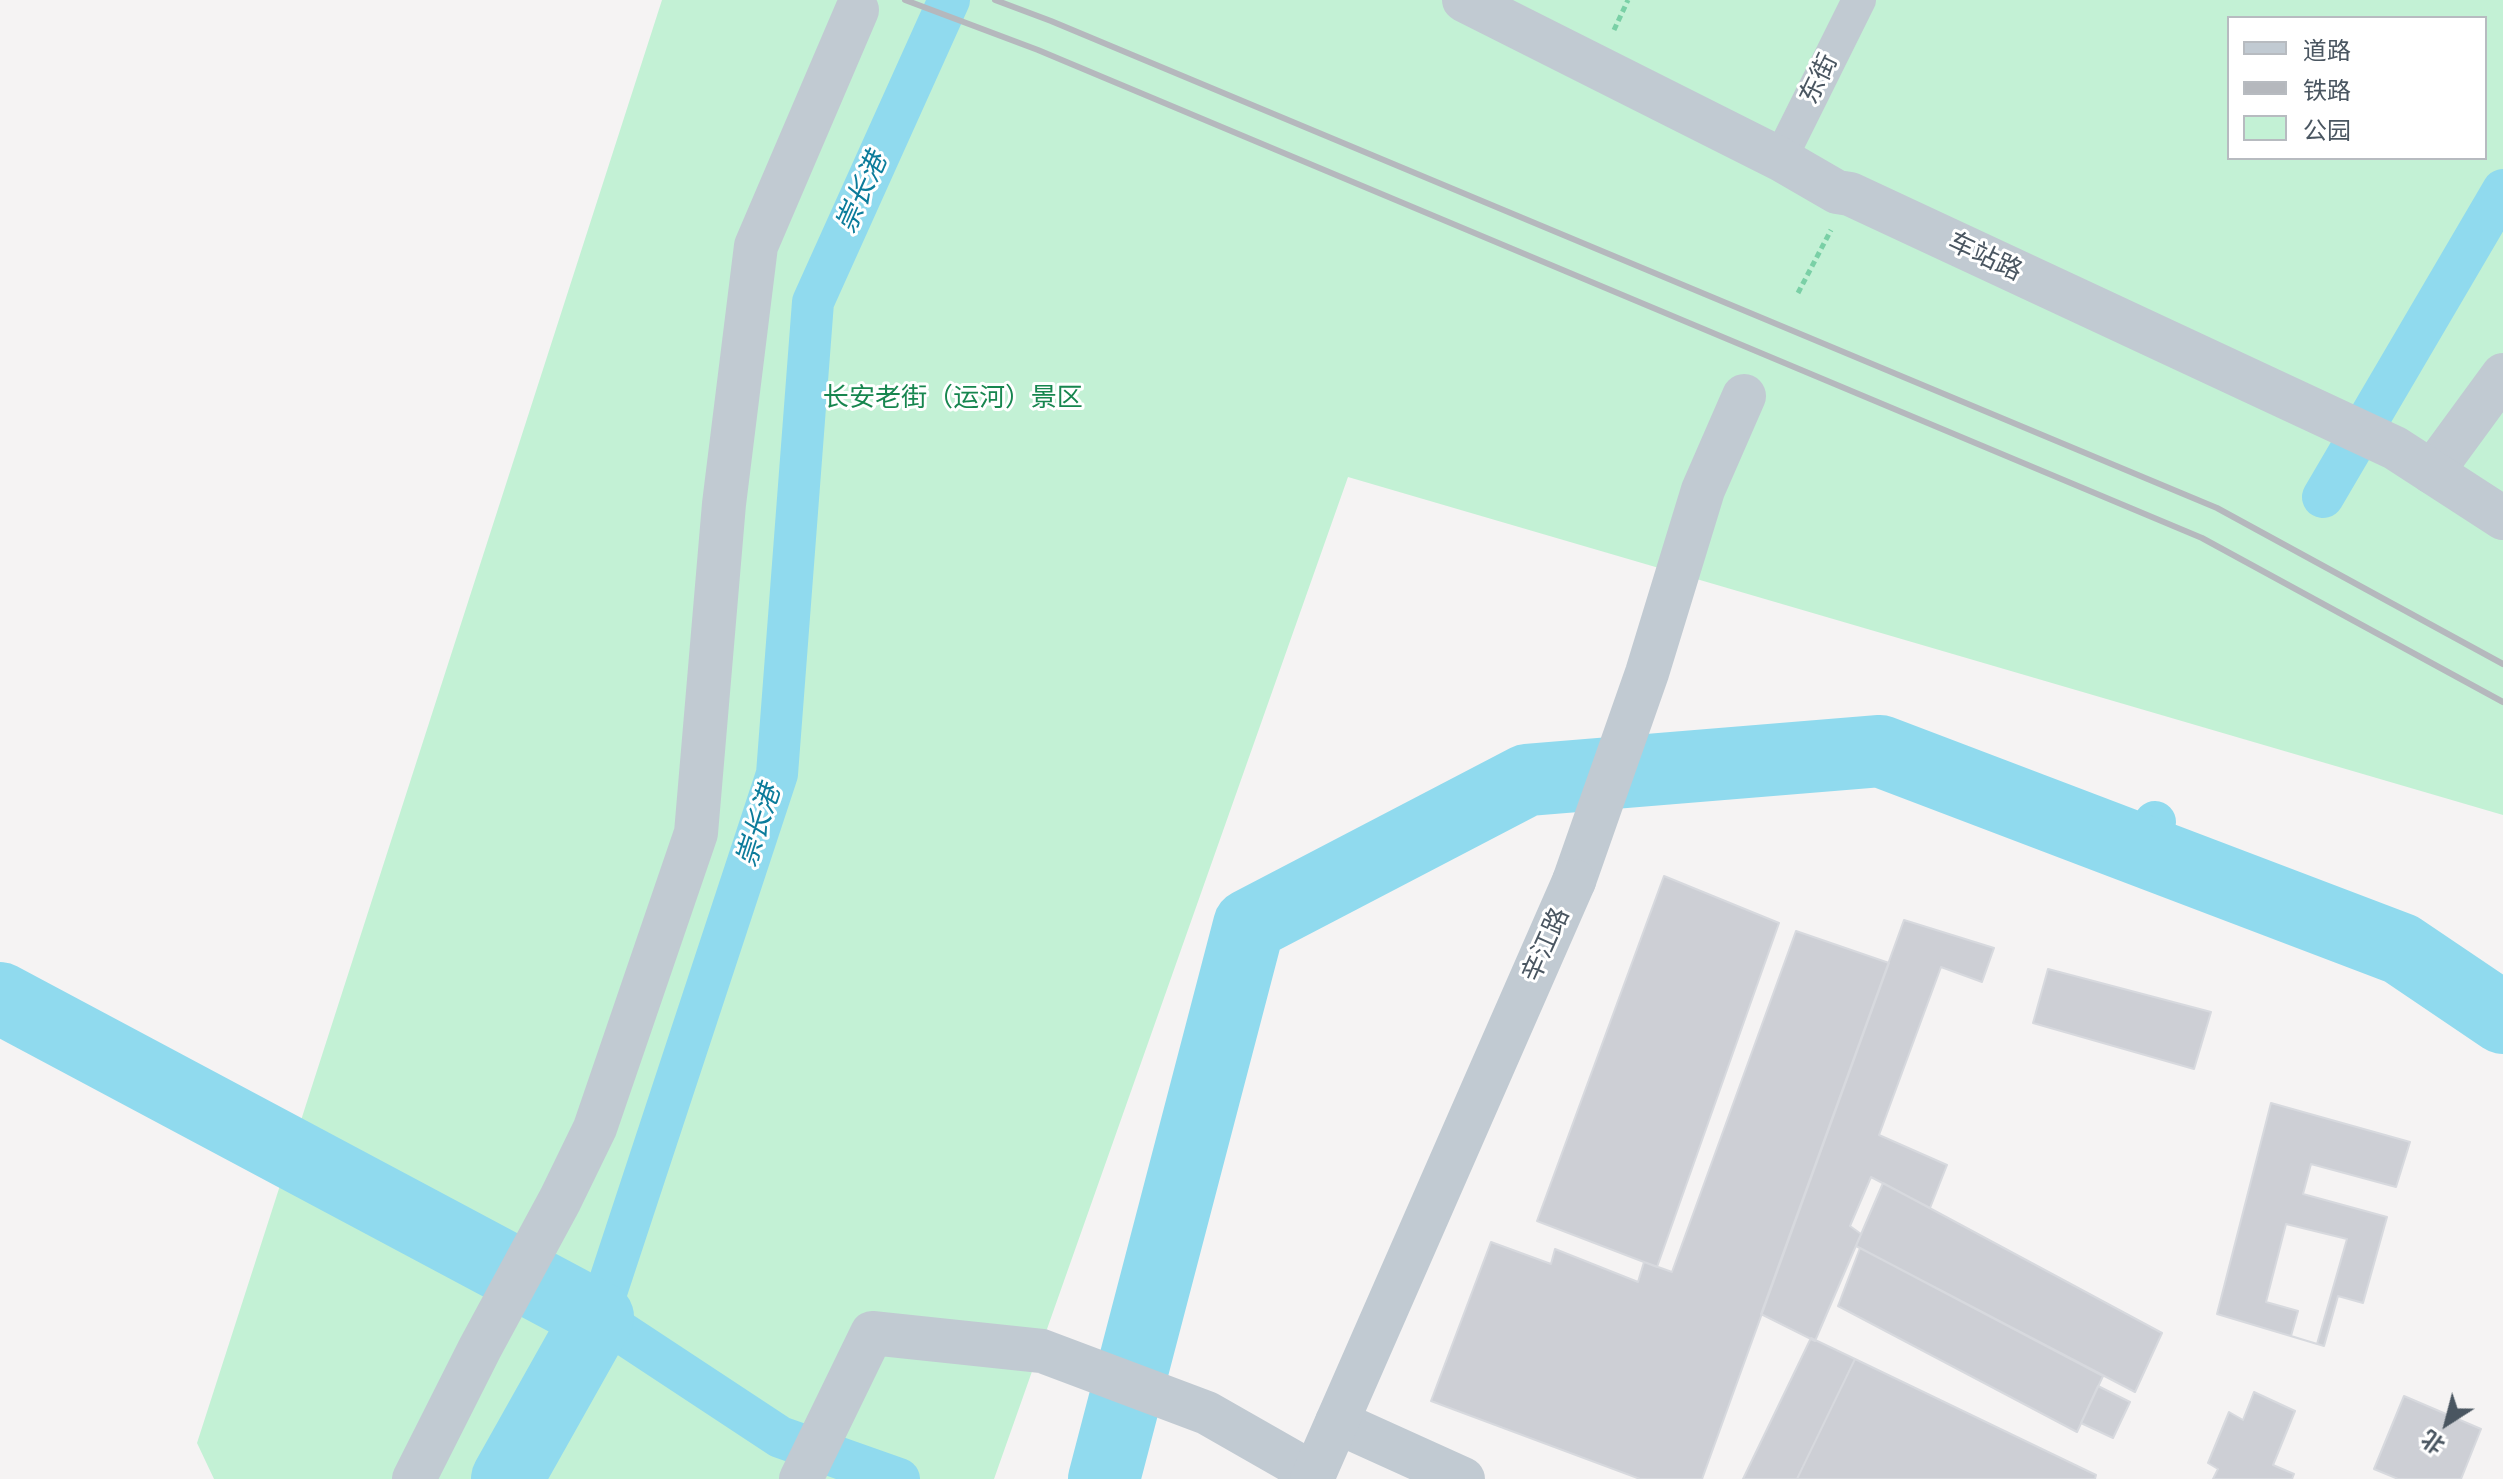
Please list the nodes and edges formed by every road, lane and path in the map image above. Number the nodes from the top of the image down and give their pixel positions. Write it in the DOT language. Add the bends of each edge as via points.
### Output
graph roads {
  1 [pos="1464,0"];
  2 [pos="1859,0"];
  3 [pos="857,10"];
  4 [pos="1780,159"];
  5 [pos="1850,194"];
  6 [pos="1798,293"];
  7 [pos="2503,375"];
  8 [pos="1744,396"];
  9 [pos="2432,472"];
  10 [pos="2503,518"];
  11 [pos="1337,1422"];
  12 [pos="1313,1477"];
  13 [pos="414,1479"];
  14 [pos="801,1479"];
  15 [pos="1463,1479"];
  1 -- 4 [label="street, 车站路"];
  2 -- 4 [label="street, 东街"];
  3 -- 13 [label="street" via="756,246 724,504 696,833 595,1128"];
  4 -- 5 [label="street, 车站路" via="1837,192"];
  5 -- 6 [label="path"];
  5 -- 9 [label="street, 车站路" via="2395,448"];
  7 -- 9 [label="street"];
  8 -- 11 [label="street, 辛江路" via="1703,490 1647,673 1574,881"];
  9 -- 10 [label="street, 车站路"];
  11 -- 12 [label="street, 辛江路"];
  11 -- 15 [label="street"];
  12 -- 14 [label="street" via="1207,1413 1042,1351 872,1333"];
}
